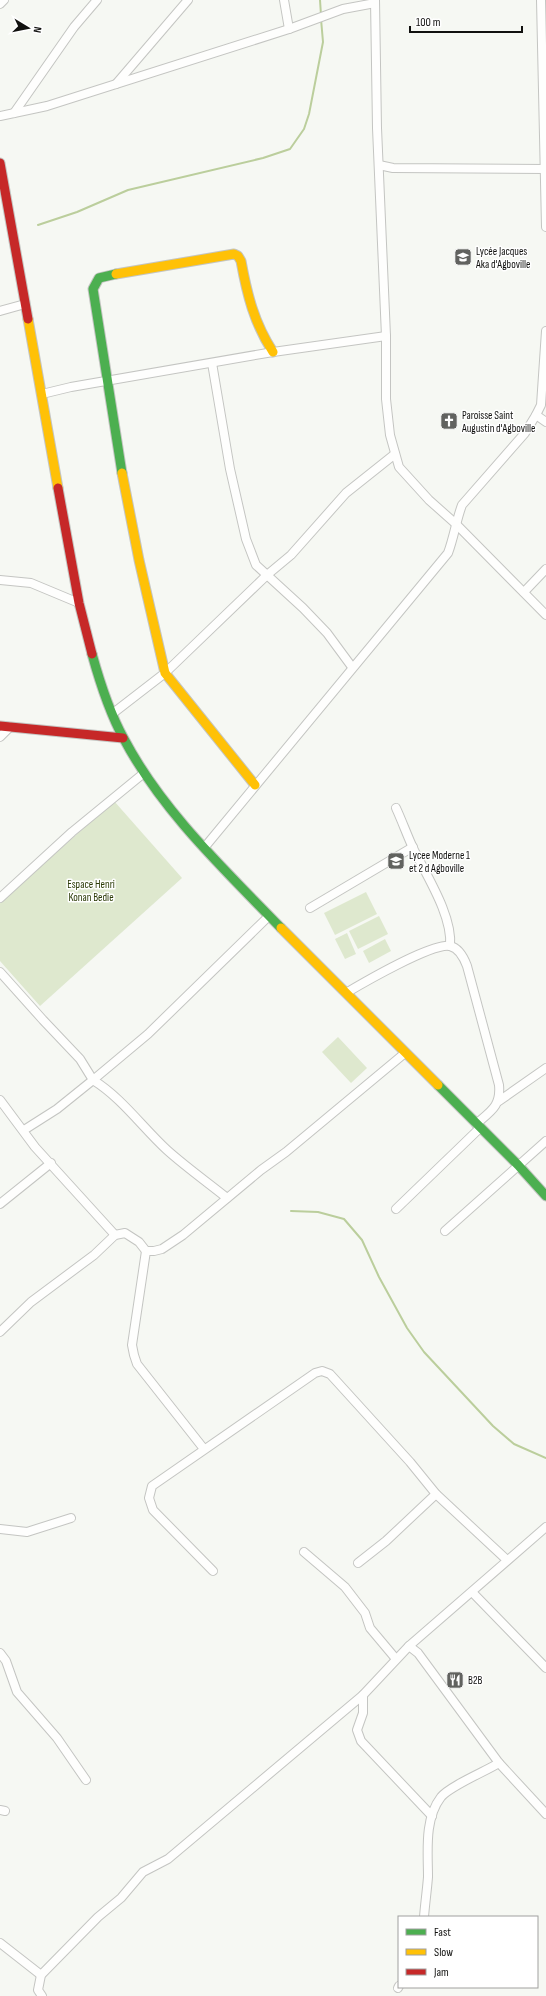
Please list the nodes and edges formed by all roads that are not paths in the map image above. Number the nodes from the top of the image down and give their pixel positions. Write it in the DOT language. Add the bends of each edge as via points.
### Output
graph roads {
  1 [pos="4,0"];
  2 [pos="97,0"];
  3 [pos="188,0"];
  4 [pos="284,0"];
  5 [pos="541,0"];
  6 [pos="375,2"];
  7 [pos="0,4"];
  8 [pos="289,29"];
  9 [pos="544,49"];
  10 [pos="116,84"];
  11 [pos="14,112"];
  12 [pos="0,116"];
  13 [pos="0,163"];
  14 [pos="379,165"];
  15 [pos="546,169"];
  16 [pos="2,181"];
  17 [pos="546,227"];
  18 [pos="25,304"];
  19 [pos="0,310"];
  20 [pos="546,331"];
  21 [pos="386,336"];
  22 [pos="273,352"];
  23 [pos="212,363"];
  24 [pos="108,380"];
  25 [pos="42,394"];
  26 [pos="536,416"];
  27 [pos="546,422"];
  28 [pos="395,454"];
  29 [pos="456,524"];
  30 [pos="546,569"];
  31 [pos="267,575"];
  32 [pos="0,580"];
  33 [pos="524,592"];
  34 [pos="79,603"];
  35 [pos="546,615"];
  36 [pos="352,667"];
  37 [pos="165,673"];
  38 [pos="112,714"];
  39 [pos="0,726"];
  40 [pos="10,727"];
  41 [pos="0,737"];
  42 [pos="123,738"];
  43 [pos="144,773"];
  44 [pos="255,785"];
  45 [pos="396,808"];
  46 [pos="204,848"];
  47 [pos="413,848"];
  48 [pos="0,898"];
  49 [pos="310,908"];
  50 [pos="268,916"];
  51 [pos="450,946"];
  52 [pos="0,972"];
  53 [pos="346,993"];
  54 [pos="405,1053"];
  55 [pos="546,1068"];
  56 [pos="93,1080"];
  57 [pos="0,1100"];
  58 [pos="499,1101"];
  59 [pos="478,1126"];
  60 [pos="24,1130"];
  61 [pos="546,1141"];
  62 [pos="51,1163"];
  63 [pos="518,1165"];
  64 [pos="546,1196"];
  65 [pos="227,1198"];
  66 [pos="0,1204"];
  67 [pos="396,1208"];
  68 [pos="445,1231"];
  69 [pos="115,1235"];
  70 [pos="146,1251"];
  71 [pos="0,1332"];
  72 [pos="204,1449"];
  73 [pos="436,1494"];
  74 [pos="71,1518"];
  75 [pos="546,1527"];
  76 [pos="0,1529"];
  77 [pos="304,1552"];
  78 [pos="507,1560"];
  79 [pos="358,1563"];
  80 [pos="213,1571"];
  81 [pos="472,1592"];
  82 [pos="409,1646"];
  83 [pos="0,1653"];
  84 [pos="396,1659"];
  85 [pos="546,1668"];
  86 [pos="363,1695"];
  87 [pos="499,1763"];
  88 [pos="86,1780"];
  89 [pos="546,1814"];
  90 [pos="432,1816"];
  91 [pos="424,1916"];
  92 [pos="0,1943"];
  93 [pos="41,1975"];
  94 [pos="42,1996"];
  1 -- 7 [label="street"];
  2 -- 11 [label="street" via="74,27"];
  3 -- 10 [label="street"];
  4 -- 8 [label="street"];
  5 -- 9 [label="street"];
  6 -- 8 [label="street"];
  6 -- 14 [label="street"];
  8 -- 10 [label="street"];
  9 -- 15 [label="street"];
  10 -- 11 [label="street" via="47,106"];
  11 -- 12 [label="street"];
  13 -- 16 [label="main road"];
  14 -- 15 [label="street" via="393,168"];
  14 -- 21 [label="street"];
  15 -- 17 [label="street"];
  16 -- 18 [label="main road"];
  18 -- 19 [label="street"];
  18 -- 25 [label="main road"];
  20 -- 26 [label="street" via="541,405"];
  21 -- 22 [label="street"];
  21 -- 28 [label="street" via="386,399"];
  22 -- 23 [label="street"];
  22 -- 24 [label="main road" via="251,313 238,256 234,254 107,275 99,277 93,289"];
  23 -- 24 [label="street"];
  23 -- 31 [label="street" via="230,469 246,538 256,566"];
  24 -- 25 [label="street"];
  24 -- 37 [label="main road" via="116,441 139,560"];
  25 -- 34 [label="main road"];
  26 -- 27 [label="street"];
  26 -- 29 [label="street" via="525,433 462,505"];
  28 -- 29 [label="street" via="399,467 429,500"];
  28 -- 31 [label="street" via="346,494 291,555"];
  29 -- 33 [label="street"];
  29 -- 36 [label="street" via="448,552"];
  30 -- 33 [label="street"];
  31 -- 36 [label="street" via="327,633"];
  31 -- 37 [label="street"];
  32 -- 34 [label="street" via="31,583"];
  33 -- 35 [label="street"];
  34 -- 38 [label="main road"];
  36 -- 44 [label="street"];
  37 -- 38 [label="street"];
  37 -- 44 [label="main road"];
  38 -- 42 [label="main road"];
  39 -- 40 [label="main road"];
  40 -- 41 [label="street"];
  40 -- 42 [label="main road"];
  42 -- 43 [label="main road"];
  43 -- 46 [label="main road" via="172,812"];
  43 -- 48 [label="street" via="72,832"];
  44 -- 46 [label="street"];
  45 -- 47 [label="street"];
  46 -- 50 [label="main road"];
  47 -- 49 [label="street"];
  47 -- 51 [label="street" via="436,893 451,935"];
  50 -- 53 [label="main road"];
  50 -- 56 [label="street" via="148,1034"];
  51 -- 53 [label="street" via="441,947 393,966"];
  51 -- 58 [label="street" via="463,956 467,966 500,1085"];
  52 -- 56 [label="street" via="80,1059"];
  53 -- 54 [label="main road"];
  54 -- 59 [label="main road"];
  54 -- 65 [label="street"];
  55 -- 58 [label="street"];
  56 -- 60 [label="street"];
  56 -- 65 [label="street" via="123,1104 167,1150"];
  57 -- 60 [label="street"];
  58 -- 59 [label="street"];
  59 -- 63 [label="main road"];
  59 -- 67 [label="street"];
  60 -- 62 [label="street"];
  61 -- 63 [label="street"];
  62 -- 66 [label="street"];
  62 -- 69 [label="street"];
  63 -- 64 [label="main road"];
  63 -- 68 [label="street"];
  65 -- 70 [label="street" via="169,1245 154,1251"];
  69 -- 70 [label="street" via="125,1232"];
  69 -- 71 [label="street" via="94,1255 31,1302"];
  70 -- 72 [label="street" via="132,1345 134,1355 138,1364"];
  72 -- 73 [label="street" via="315,1373 322,1371 330,1374"];
  72 -- 80 [label="street" via="152,1486 149,1498 153,1510"];
  73 -- 78 [label="street"];
  73 -- 79 [label="street" via="386,1541"];
  74 -- 76 [label="street" via="26,1532"];
  75 -- 78 [label="street"];
  77 -- 84 [label="street" via="345,1587 365,1613 370,1628"];
  78 -- 81 [label="street"];
  81 -- 82 [label="street"];
  81 -- 85 [label="street"];
  82 -- 84 [label="street"];
  82 -- 87 [label="street" via="418,1653"];
  83 -- 88 [label="street" via="6,1661 17,1692 57,1738"];
  84 -- 86 [label="street"];
  86 -- 90 [label="street" via="363,1713 357,1730 361,1741"];
  86 -- 93 [label="street" via="168,1859 143,1872 121,1898 98,1917"];
  87 -- 89 [label="street"];
  87 -- 90 [label="street" via="442,1796"];
  90 -- 91 [label="street" via="427,1850 428,1878"];
  92 -- 93 [label="street"];
  93 -- 94 [label="street" via="38,1990"];
}
